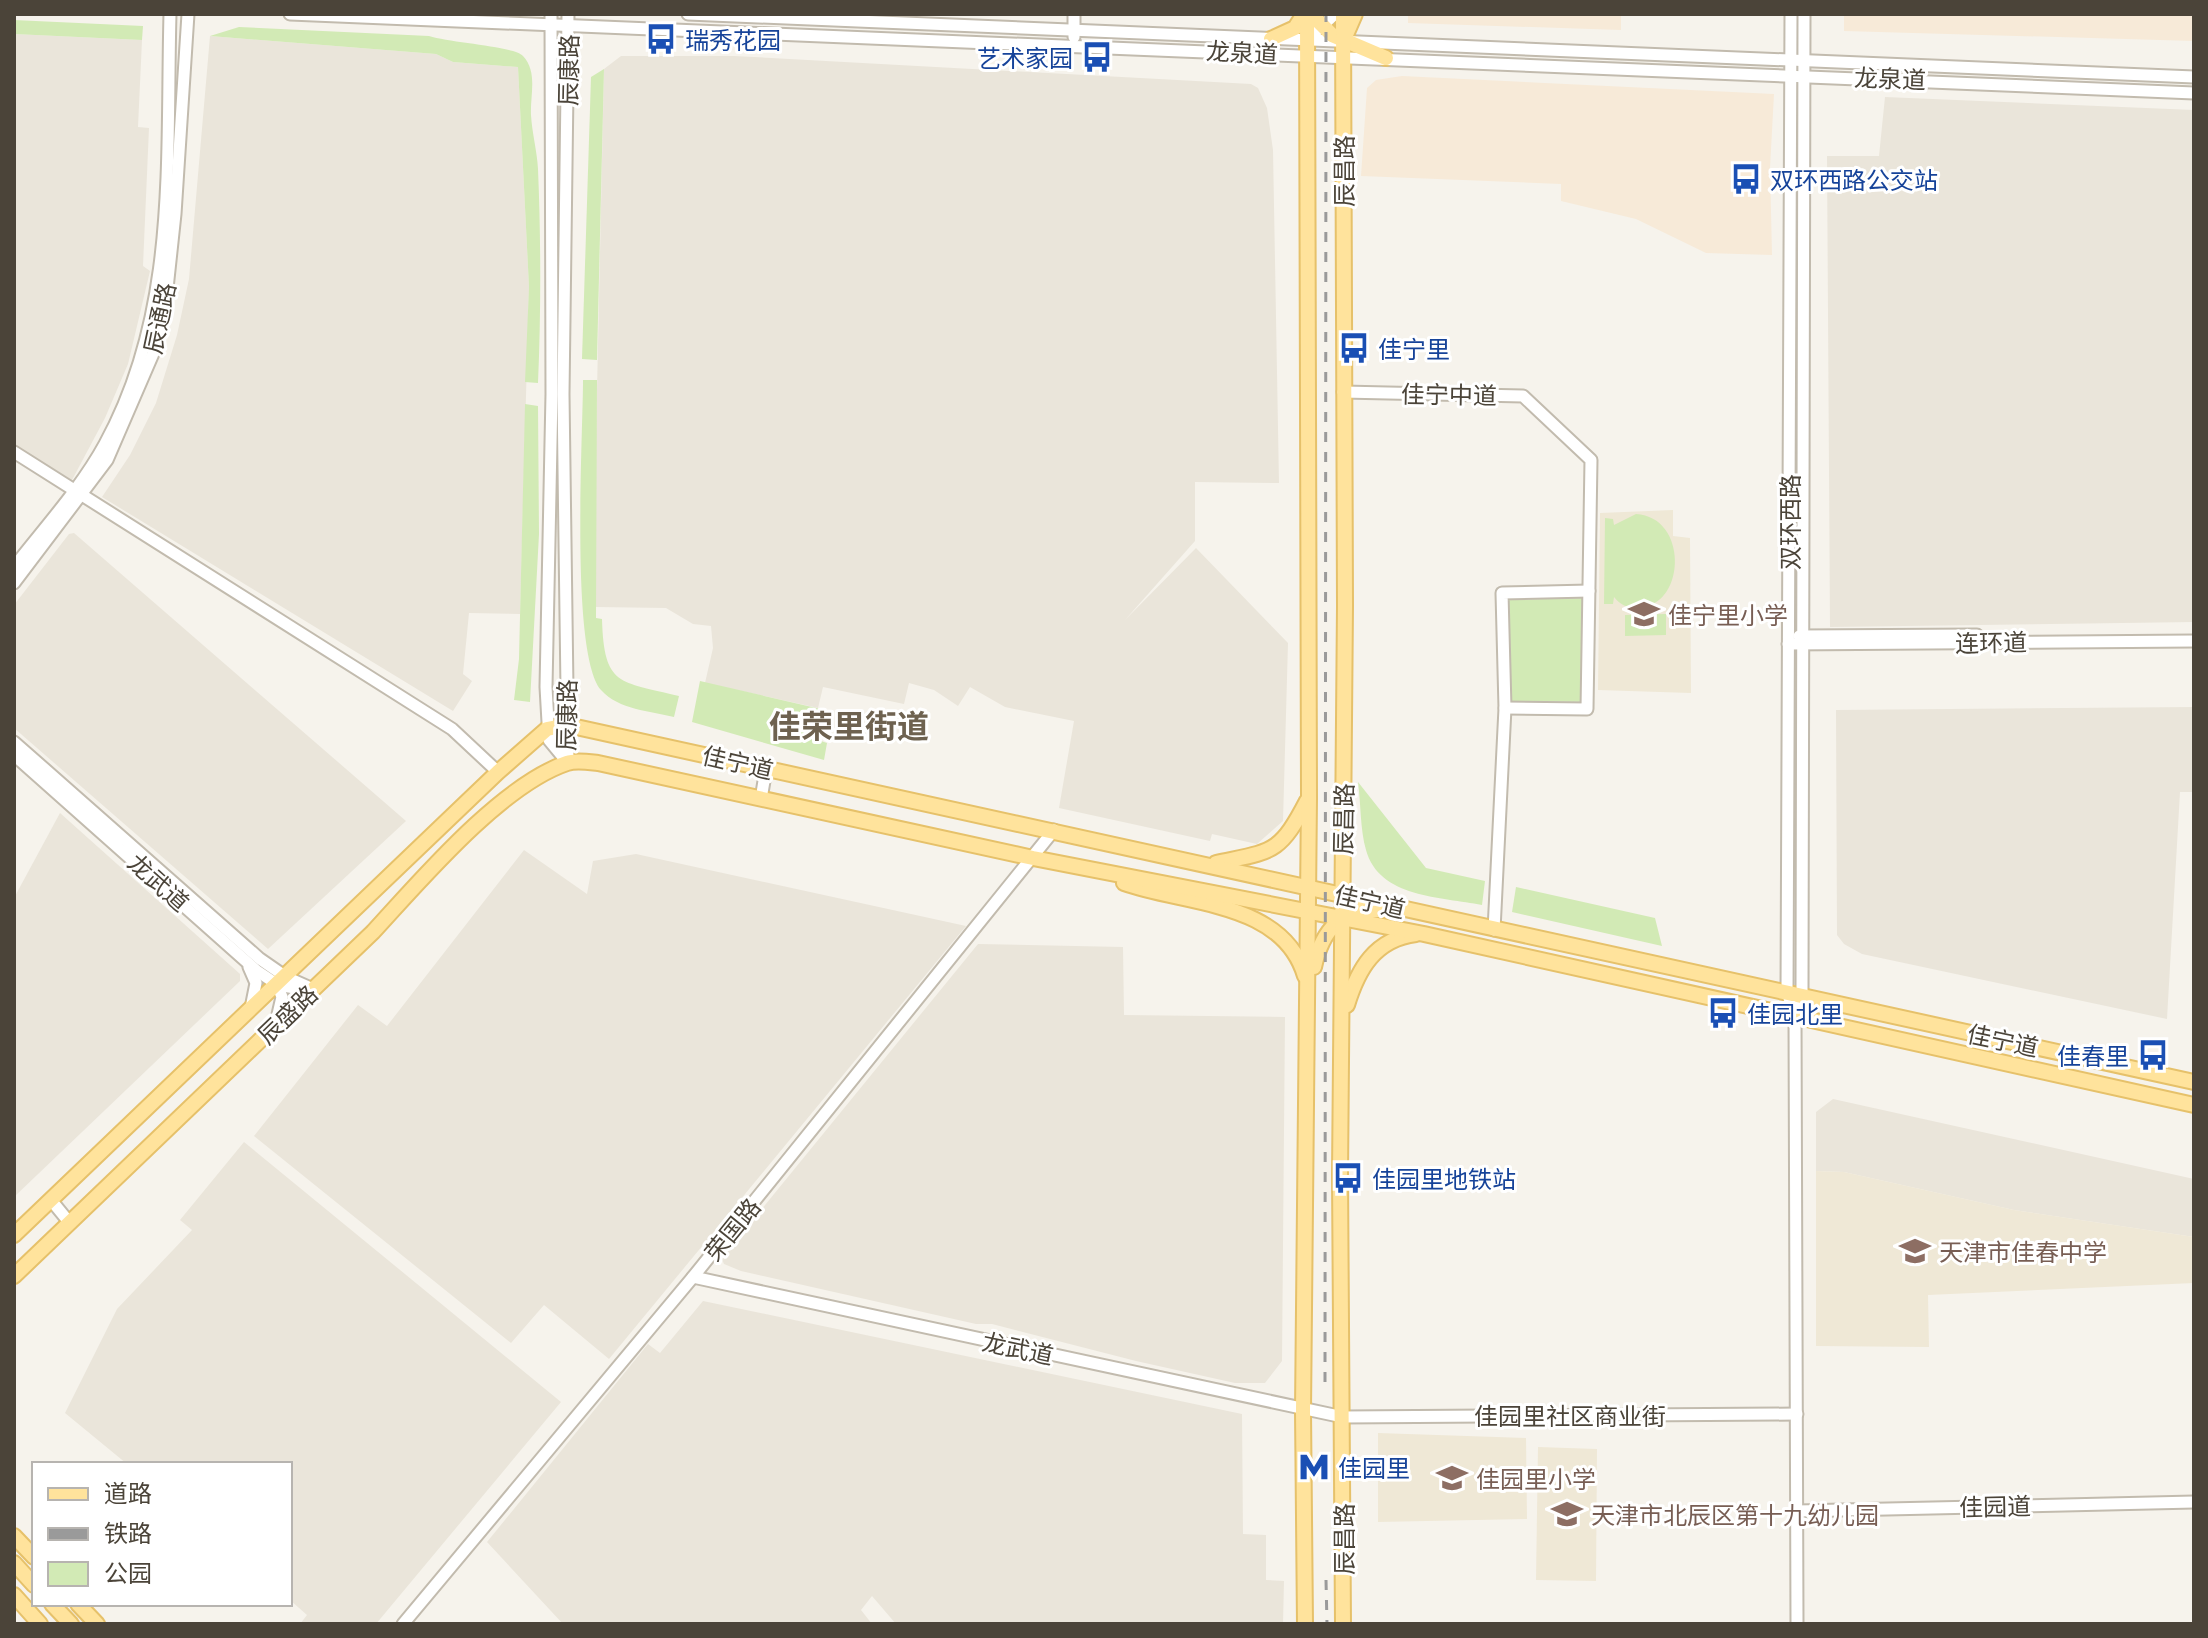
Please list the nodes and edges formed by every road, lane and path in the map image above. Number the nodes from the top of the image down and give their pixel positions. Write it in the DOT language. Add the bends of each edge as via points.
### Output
graph roads {
  1 [pos="170,14"];
  2 [pos="188,14"];
  3 [pos="290,14"];
  4 [pos="688,14"];
  5 [pos="1074,14"];
  6 [pos="1335,14"];
  7 [pos="1343,14"];
  8 [pos="1355,14"];
  9 [pos="1791,14"];
  10 [pos="1804,14"];
  11 [pos="1303,16"];
  12 [pos="551,20"];
  13 [pos="568,20"];
  14 [pos="1323,29"];
  15 [pos="1074,30"];
  16 [pos="1343,41"];
  17 [pos="1074,44"];
  18 [pos="1271,46"];
  19 [pos="1306,48"];
  20 [pos="1344,56"];
  21 [pos="1386,58"];
  22 [pos="1791,60"];
  23 [pos="1804,61"];
  24 [pos="1791,75"];
  25 [pos="1804,75"];
  26 [pos="2194,77"];
  27 [pos="2194,93"];
  28 [pos="1343,392"];
  29 [pos="14,452"];
  30 [pos="80,491"];
  31 [pos="14,567"];
  32 [pos="14,583"];
  33 [pos="1589,591"];
  34 [pos="2194,634"];
  35 [pos="1788,640"];
  36 [pos="1805,640"];
  37 [pos="2194,641"];
  38 [pos="1505,708"];
  39 [pos="567,725"];
  40 [pos="547,729"];
  41 [pos="14,742"];
  42 [pos="14,755"];
  43 [pos="568,763"];
  44 [pos="766,769"];
  45 [pos="498,772"];
  46 [pos="1309,798"];
  47 [pos="761,799"];
  48 [pos="1054,830"];
  49 [pos="1033,858"];
  50 [pos="1208,865"];
  51 [pos="1091,869"];
  52 [pos="1309,887"];
  53 [pos="1342,894"];
  54 [pos="1308,911"];
  55 [pos="1413,911"];
  56 [pos="1342,917"];
  57 [pos="1494,930"];
  58 [pos="1424,934"];
  59 [pos="244,960"];
  60 [pos="282,981"];
  61 [pos="313,989"];
  62 [pos="1309,992"];
  63 [pos="1794,994"];
  64 [pos="249,1013"];
  65 [pos="1343,1017"];
  66 [pos="1795,1017"];
  67 [pos="275,1026"];
  68 [pos="2194,1082"];
  69 [pos="2194,1105"];
  70 [pos="51,1200"];
  71 [pos="69,1222"];
  72 [pos="14,1235"];
  73 [pos="14,1276"];
  74 [pos="693,1277"];
  75 [pos="1303,1411"];
  76 [pos="1797,1414"];
  77 [pos="1343,1417"];
  78 [pos="2194,1502"];
  79 [pos="1797,1511"];
  80 [pos="14,1536"];
  81 [pos="32,1555"];
  82 [pos="14,1563"];
  83 [pos="32,1583"];
  84 [pos="14,1595"];
  85 [pos="54,1606"];
  86 [pos="80,1606"];
  87 [pos="36,1619"];
  88 [pos="71,1624"];
  89 [pos="97,1624"];
  90 [pos="403,1624"];
  91 [pos="1305,1624"];
  92 [pos="1343,1624"];
  93 [pos="1797,1624"];
  1 -- 30 [label="street, 辰通路" via="165,213 156,306 134,382"];
  2 -- 30 [label="street, 辰通路" via="175,214 160,331 124,427"];
  3 -- 12 [label="street, 龙泉道"];
  4 -- 15 [label="street, 龙泉道"];
  5 -- 15 [label="street"];
  6 -- 14 [label="street"];
  7 -- 16 [label="main road, 辰昌路"];
  8 -- 16 [label="main road"];
  9 -- 22 [label="street, 双环西路"];
  10 -- 23 [label="street, 双环西路"];
  11 -- 14 [label="main road"];
  11 -- 18 [label="main road"];
  11 -- 19 [label="main road"];
  12 -- 13 [label="street, 龙泉道"];
  12 -- 40 [label="street, 辰康路"];
  13 -- 17 [label="street, 龙泉道"];
  13 -- 39 [label="street, 辰康路" via="563,394"];
  14 -- 16 [label="main road"];
  14 -- 19 [label="street"];
  15 -- 17 [label="street"];
  15 -- 18 [label="street, 龙泉道"];
  16 -- 19 [label="street, 龙泉道"];
  16 -- 20 [label="main road, 辰昌路"];
  16 -- 21 [label="main road"];
  16 -- 22 [label="street, 龙泉道"];
  17 -- 18 [label="street, 龙泉道"];
  18 -- 19 [label="street"];
  19 -- 20 [label="street, 龙泉道"];
  19 -- 46 [label="main road, 辰昌路"];
  20 -- 21 [label="street, 龙泉道"];
  20 -- 28 [label="main road, 辰昌路"];
  21 -- 24 [label="street, 龙泉道"];
  22 -- 23 [label="street, 龙泉道"];
  22 -- 24 [label="street, 双环西路"];
  23 -- 25 [label="street, 双环西路"];
  23 -- 26 [label="street, 龙泉道"];
  24 -- 25 [label="street, 龙泉道"];
  24 -- 35 [label="street, 双环西路"];
  25 -- 27 [label="street, 龙泉道"];
  25 -- 36 [label="street, 双环西路"];
  28 -- 33 [label="street, 佳宁中道" via="1523,396 1591,460"];
  28 -- 53 [label="main road, 辰昌路"];
  29 -- 30 [label="street"];
  30 -- 31 [label="street, 辰通路"];
  30 -- 32 [label="street, 辰通路"];
  30 -- 45 [label="street" via="452,729"];
  33 -- 38 [label="street, 佳宁中道" via="1587,709"];
  33 -- 38 [label="street" via="1502,593"];
  34 -- 36 [label="street, 连环道"];
  35 -- 36 [label="street, 连环道"];
  35 -- 63 [label="street, 双环西路"];
  36 -- 37 [label="street, 连环道"];
  36 -- 63 [label="street, 双环西路"];
  38 -- 57 [label="street"];
  39 -- 40 [label="main road, 佳宁道"];
  39 -- 43 [label="street, 辰康路"];
  39 -- 44 [label="main road, 佳宁道"];
  40 -- 43 [label="street, 辰康路" via="549,740"];
  40 -- 45 [label="main road, 辰盛路"];
  41 -- 60 [label="street"];
  42 -- 59 [label="street, 龙武道"];
  43 -- 47 [label="main road, 佳宁道" via="598,763"];
  43 -- 61 [label="main road, 辰盛路" via="528,784 488,815"];
  44 -- 47 [label="street"];
  44 -- 48 [label="main road, 佳宁道"];
  45 -- 60 [label="main road, 辰盛路"];
  46 -- 50 [label="main road" via="1279,845"];
  46 -- 52 [label="main road, 辰昌路"];
  47 -- 49 [label="main road, 佳宁道"];
  48 -- 49 [label="street, 荣国路"];
  48 -- 50 [label="main road, 佳宁道"];
  49 -- 51 [label="main road, 佳宁道"];
  49 -- 74 [label="street, 荣国路"];
  50 -- 52 [label="main road, 佳宁道"];
  51 -- 54 [label="main road, 佳宁道"];
  51 -- 62 [label="main road" via="1272,928 1290,946"];
  52 -- 53 [label="main road, 佳宁道"];
  52 -- 54 [label="main road, 辰昌路"];
  53 -- 55 [label="main road, 佳宁道"];
  53 -- 56 [label="main road, 辰昌路"];
  54 -- 56 [label="main road, 佳宁道"];
  54 -- 62 [label="main road, 辰昌路"];
  55 -- 56 [label="main road" via="1363,910"];
  55 -- 57 [label="main road, 佳宁道"];
  56 -- 58 [label="main road, 佳宁道"];
  56 -- 62 [label="main road" via="1322,939"];
  56 -- 65 [label="main road, 辰昌路"];
  57 -- 63 [label="main road, 佳宁道"];
  58 -- 65 [label="main road" via="1403,936 1377,949 1356,979"];
  58 -- 66 [label="main road, 佳宁道"];
  59 -- 60 [label="street, 龙武道"];
  59 -- 64 [label="street" via="256,983"];
  60 -- 61 [label="street, 龙武道"];
  60 -- 64 [label="main road, 辰盛路"];
  60 -- 67 [label="street"];
  61 -- 67 [label="main road, 辰盛路"];
  62 -- 75 [label="main road, 辰昌路"];
  63 -- 66 [label="street"];
  63 -- 68 [label="main road, 佳宁道"];
  64 -- 70 [label="main road, 辰盛路"];
  65 -- 77 [label="main road, 辰昌路"];
  66 -- 69 [label="main road, 佳宁道"];
  66 -- 76 [label="street"];
  67 -- 71 [label="main road, 辰盛路"];
  70 -- 71 [label="street"];
  70 -- 72 [label="main road, 辰盛路"];
  71 -- 73 [label="main road, 辰盛路"];
  74 -- 75 [label="street, 龙武道"];
  74 -- 90 [label="street, 荣国路"];
  75 -- 77 [label="street, 龙武道"];
  75 -- 91 [label="main road, 辰昌路"];
  76 -- 77 [label="street, 佳园里社区商业街"];
  76 -- 79 [label="street"];
  77 -- 92 [label="main road, 辰昌路"];
  78 -- 79 [label="street, 佳园道"];
  79 -- 93 [label="street"];
  80 -- 81 [label="main road"];
  82 -- 83 [label="main road"];
  84 -- 87 [label="main road"];
  85 -- 88 [label="main road"];
  86 -- 89 [label="main road"];
}
